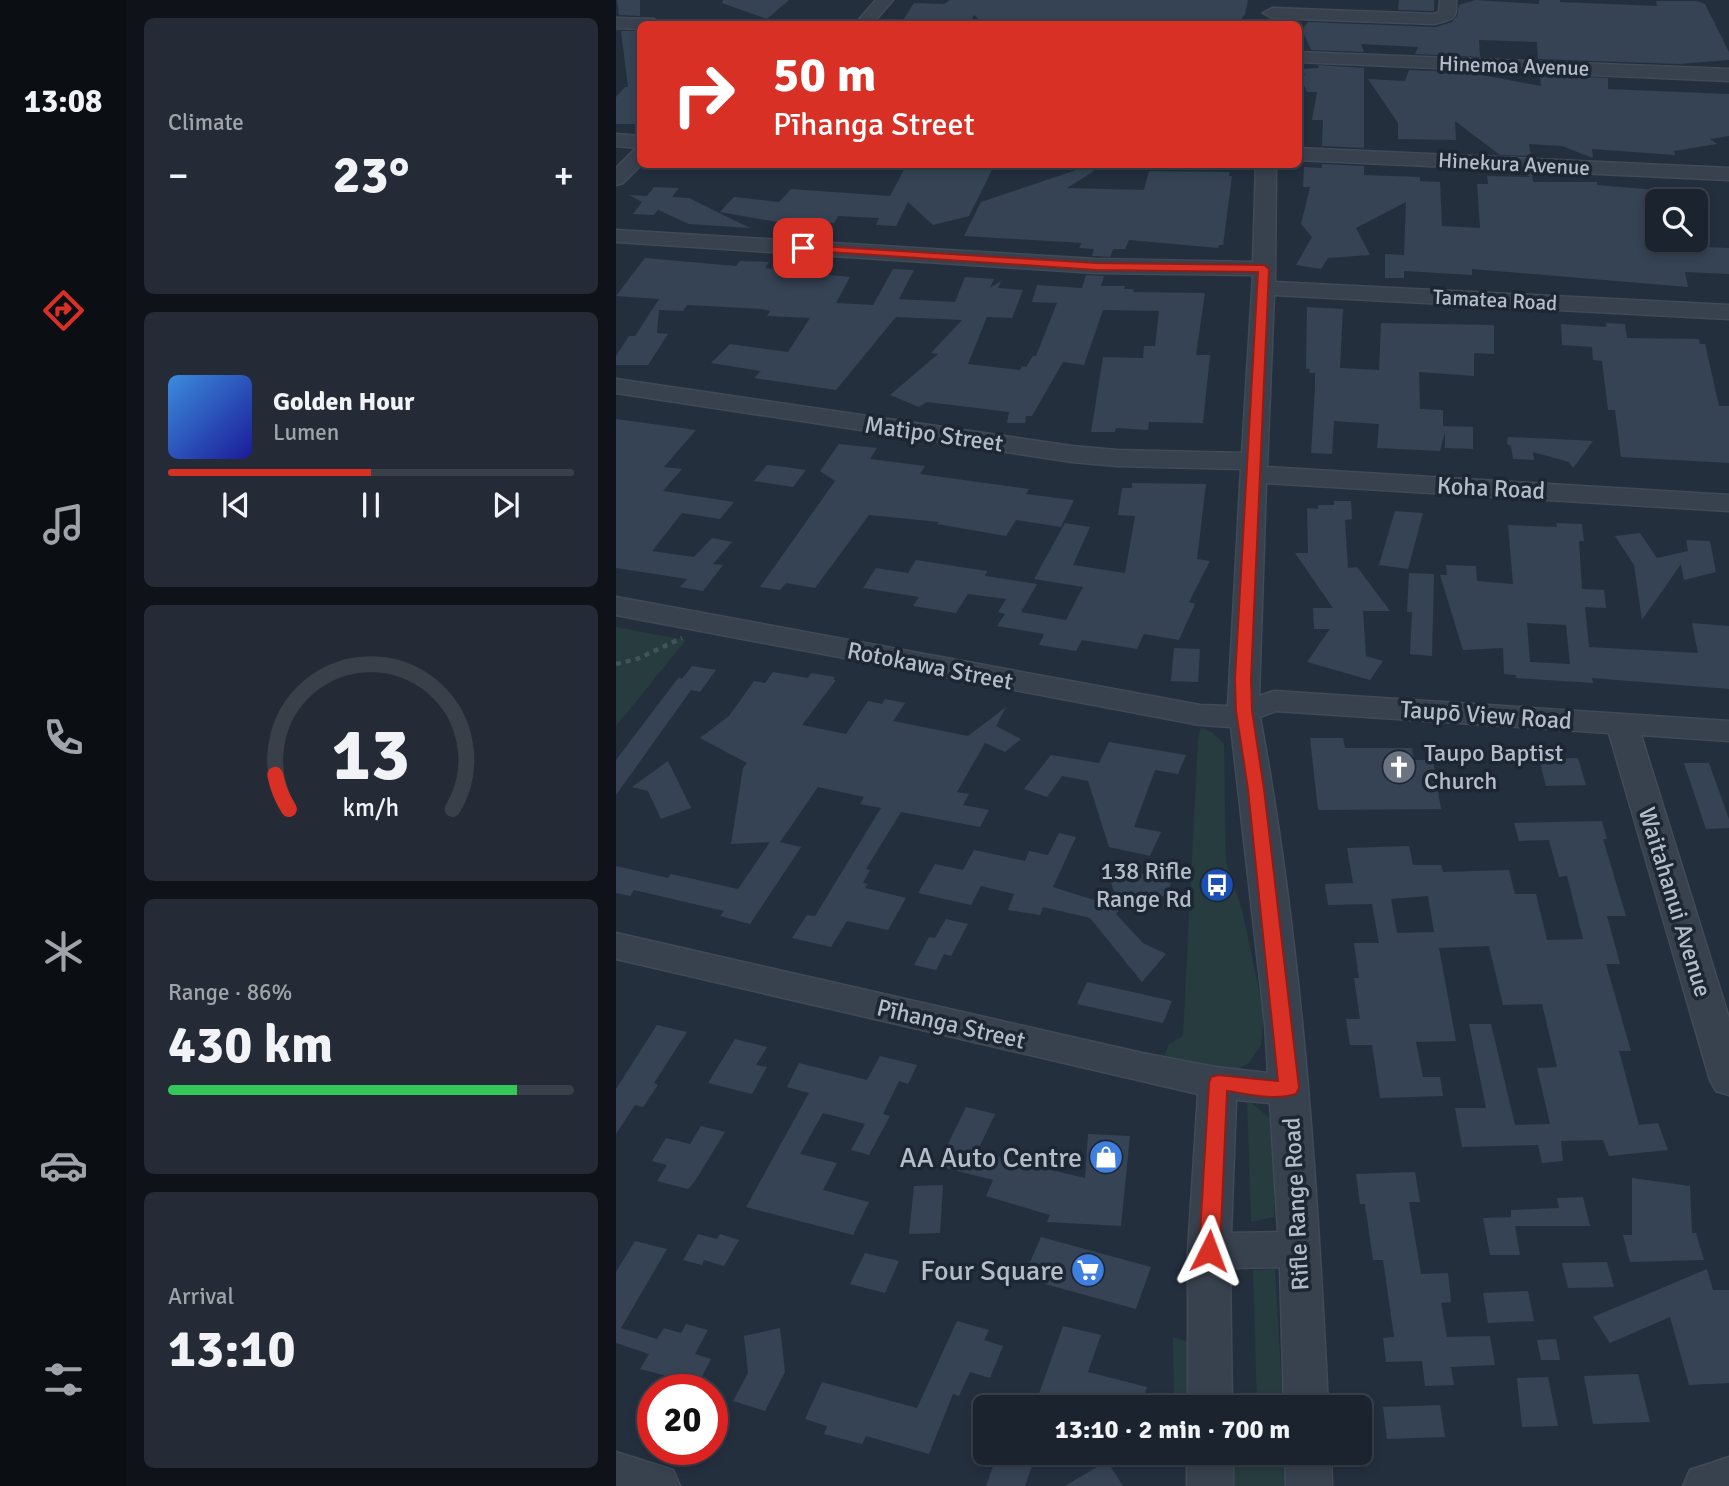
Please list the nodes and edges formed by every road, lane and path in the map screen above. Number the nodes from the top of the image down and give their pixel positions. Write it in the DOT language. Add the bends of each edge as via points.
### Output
graph roads {
  1 [pos="885,0"];
  2 [pos="1448,0"];
  3 [pos="1272,13"];
  4 [pos="866,21"];
  5 [pos="616,23"];
  6 [pos="637,24"];
  7 [pos="1302,57"];
  8 [pos="1729,75"];
  9 [pos="616,140"];
  10 [pos="637,142"];
  11 [pos="1302,154"];
  12 [pos="637,158"];
  13 [pos="1266,168"];
  14 [pos="1729,174"];
  15 [pos="616,180"];
  16 [pos="616,236"];
  17 [pos="1263,278"];
  18 [pos="1729,312"];
  19 [pos="616,386"];
  20 [pos="1253,468"];
  21 [pos="1729,503"];
  22 [pos="616,606"];
  23 [pos="711,624"];
  24 [pos="616,664"];
  25 [pos="1244,711"];
  26 [pos="1622,723"];
  27 [pos="1729,731"];
  28 [pos="616,946"];
  29 [pos="1729,1080"];
  30 [pos="1218,1083"];
  31 [pos="1289,1088"];
  32 [pos="1300,1249"];
  33 [pos="1209,1251"];
  34 [pos="1210,1395"];
  35 [pos="1306,1395"];
  36 [pos="1210,1465"];
  37 [pos="1308,1465"];
  38 [pos="616,1474"];
  39 [pos="1729,1479"];
  40 [pos="657,1486"];
  41 [pos="1210,1486"];
  42 [pos="1309,1486"];
  43 [pos="1706,1486"];
  1 -- 4 [label="street"];
  2 -- 3 [label="street" via="1448,15 1435,19"];
  5 -- 6 [label="street"];
  7 -- 8 [label="street, Hinemoa Avenue"];
  9 -- 10 [label="street"];
  11 -- 14 [label="street, Hinekura Avenue"];
  12 -- 15 [label="street"];
  13 -- 17 [label="street, Rifle Range Road"];
  16 -- 17 [label="street, Tamatea Road"];
  17 -- 18 [label="street, Tamatea Road"];
  17 -- 20 [label="street, Rifle Range Road"];
  19 -- 20 [label="street, Matipo Street" via="1072,454"];
  20 -- 21 [label="street, Koha Road"];
  20 -- 25 [label="street, Rifle Range Road"];
  22 -- 23 [label="street, Rotokawa Street"];
  23 -- 24 [label="path" via="637,659"];
  23 -- 25 [label="street, Rotokawa Street" via="1175,712 1226,718"];
  25 -- 26 [label="street, Taupō View Road" via="1274,701"];
  25 -- 31 [label="street, Rifle Range Road"];
  26 -- 27 [label="street, Taupō View Road"];
  26 -- 29 [label="street, Waitahanui Avenue"];
  28 -- 30 [label="street, Pīhanga Street"];
  30 -- 31 [label="street, Pīhanga Street"];
  30 -- 33 [label="street"];
  31 -- 32 [label="street, Rifle Range Road"];
  32 -- 33 [label="street"];
  32 -- 35 [label="street, Rifle Range Road"];
  33 -- 34 [label="street"];
  36 -- 41 [label="street"];
  37 -- 42 [label="street"];
  38 -- 40 [label="street"];
  39 -- 43 [label="street"];
}
